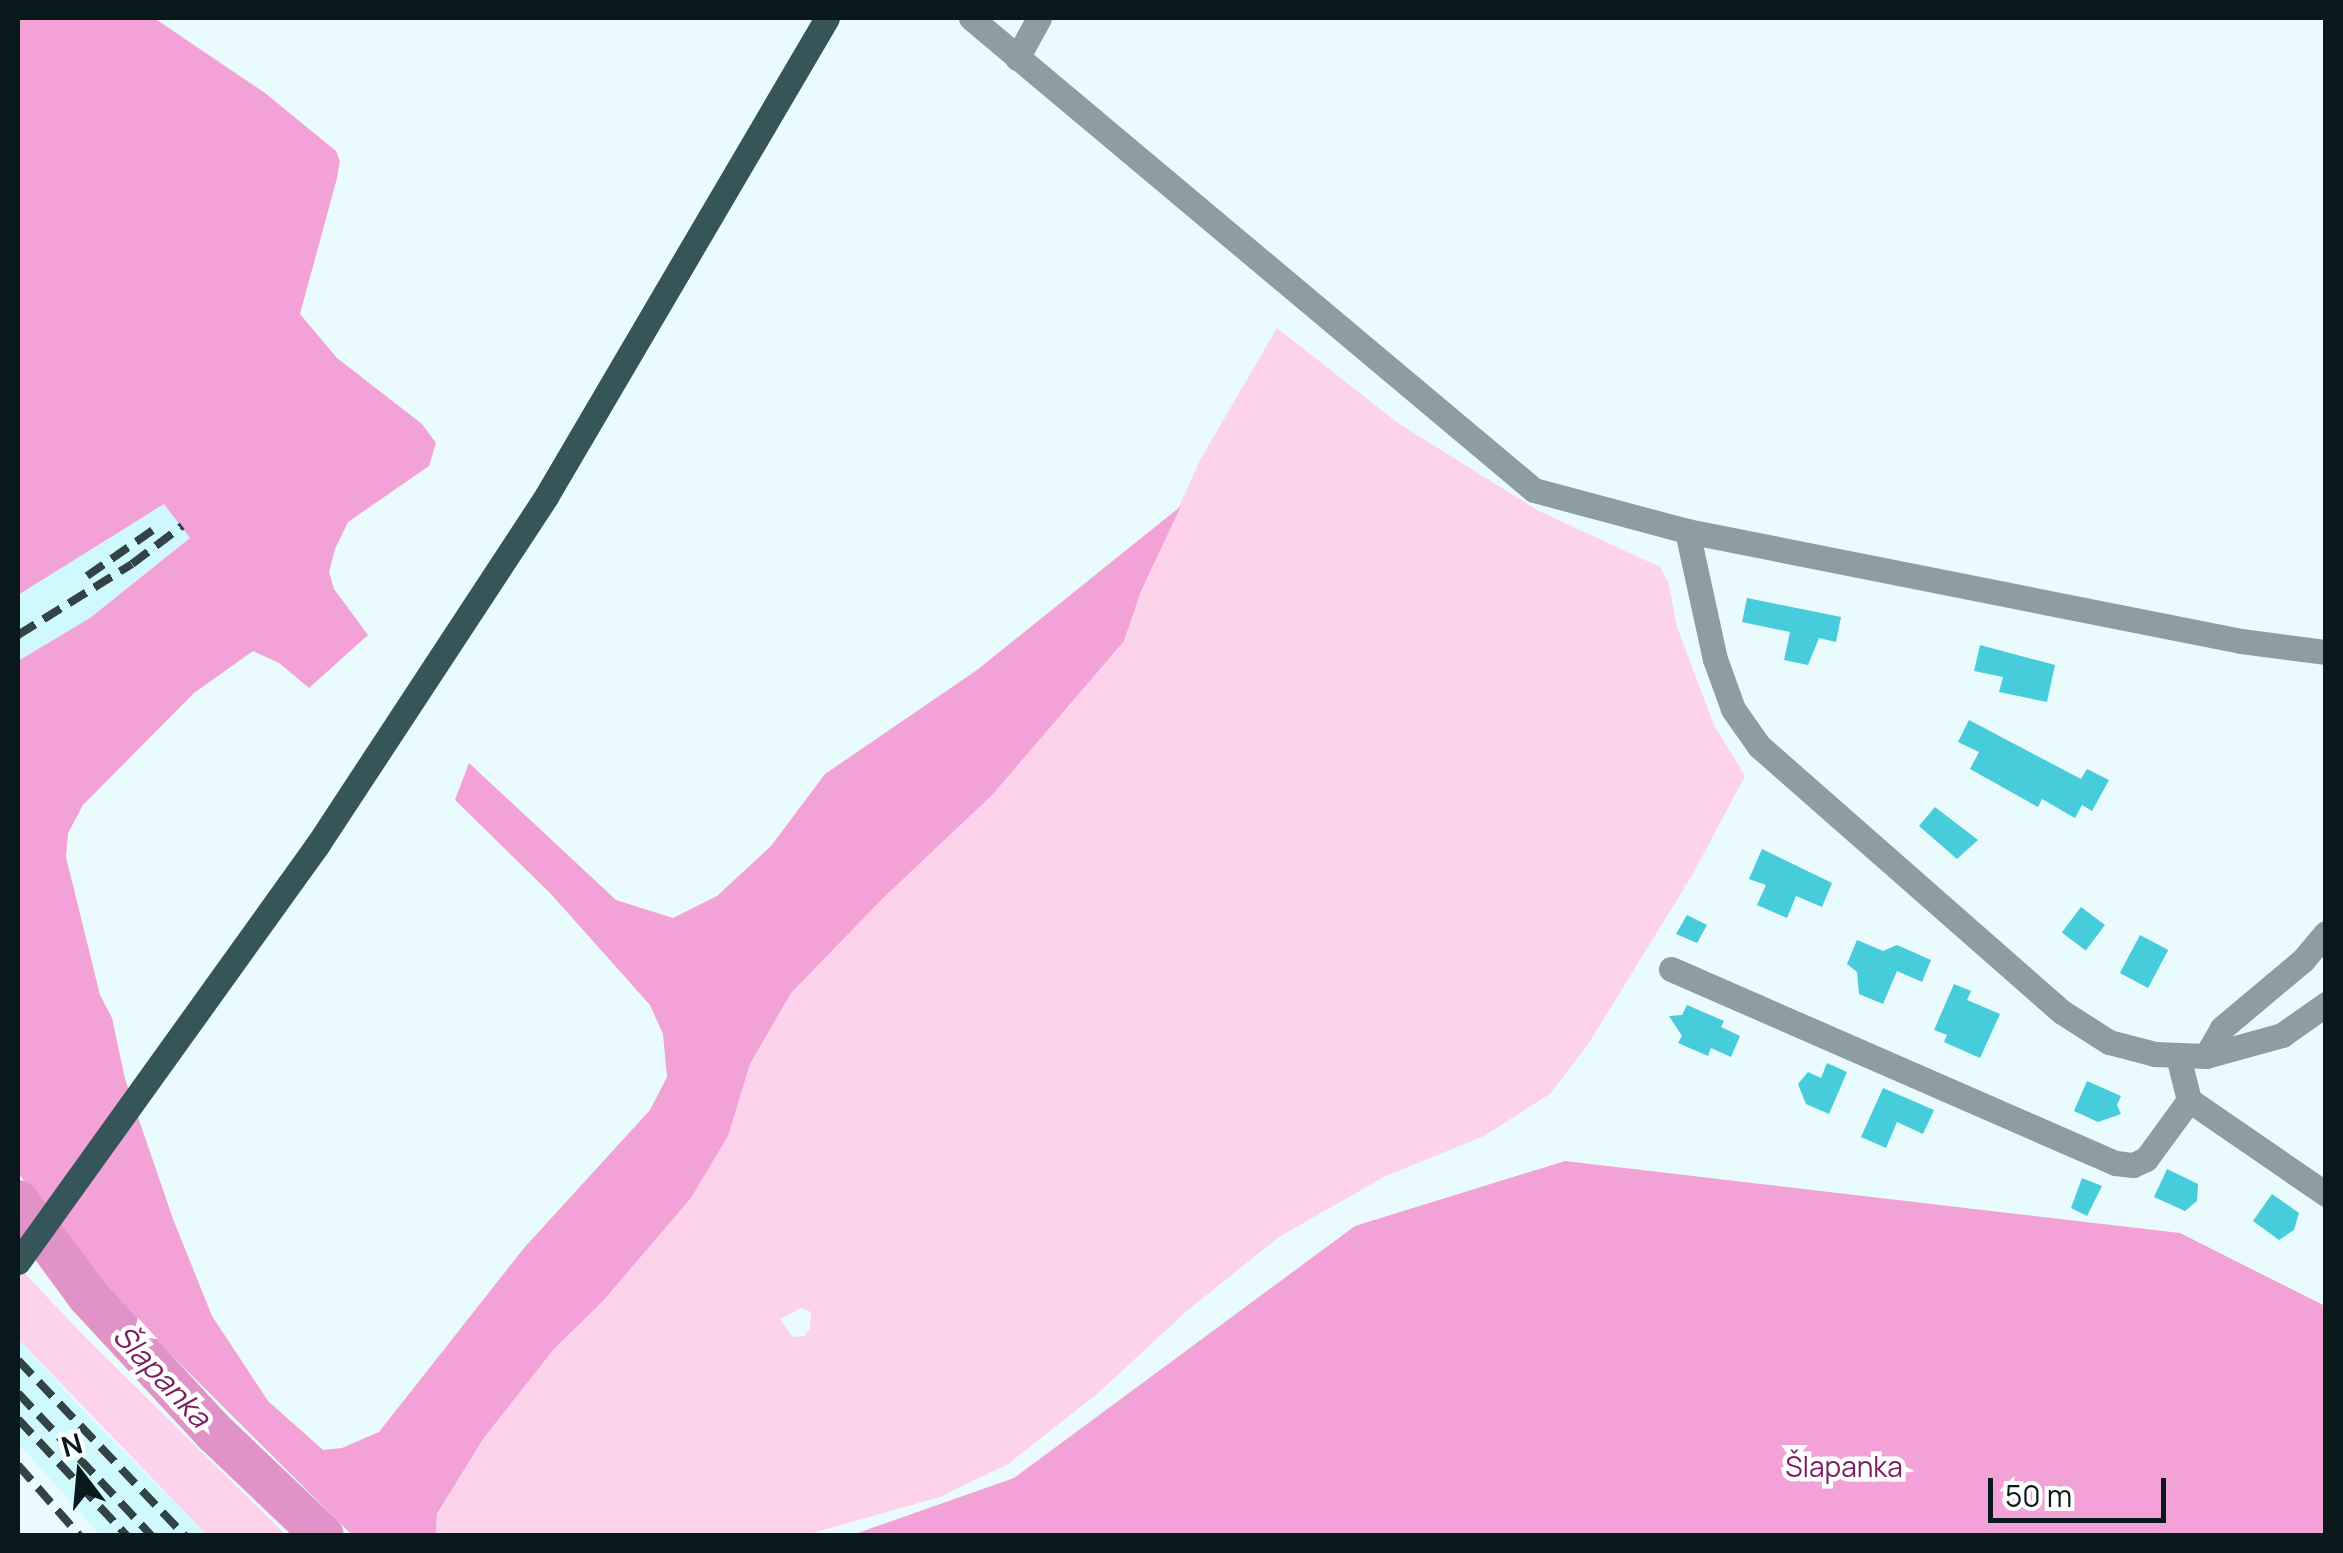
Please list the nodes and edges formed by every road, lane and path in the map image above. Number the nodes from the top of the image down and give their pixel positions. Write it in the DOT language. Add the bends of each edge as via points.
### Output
graph roads {
  1 [pos="827,18"];
  2 [pos="970,18"];
  3 [pos="1040,18"];
  4 [pos="1017,58"];
  5 [pos="1687,531"];
  6 [pos="2326,652"];
  7 [pos="2326,933"];
  8 [pos="1671,969"];
  9 [pos="2326,1004"];
  10 [pos="2178,1056"];
  11 [pos="2206,1056"];
  12 [pos="2189,1100"];
  13 [pos="2326,1194"];
  14 [pos="18,1262"];
  1 -- 14 [label="main road" via="547,496 318,844"];
  2 -- 4 [label="street"];
  3 -- 4 [label="street"];
  4 -- 5 [label="street" via="1534,490"];
  5 -- 6 [label="street" via="2242,642"];
  5 -- 10 [label="street" via="1714,658 1733,709 1759,746 2062,1012 2109,1042"];
  7 -- 11 [label="street" via="2222,1028"];
  8 -- 12 [label="street" via="2116,1163 2146,1159"];
  9 -- 11 [label="street" via="2282,1035"];
  10 -- 11 [label="street"];
  10 -- 12 [label="street"];
  12 -- 13 [label="street"];
}
